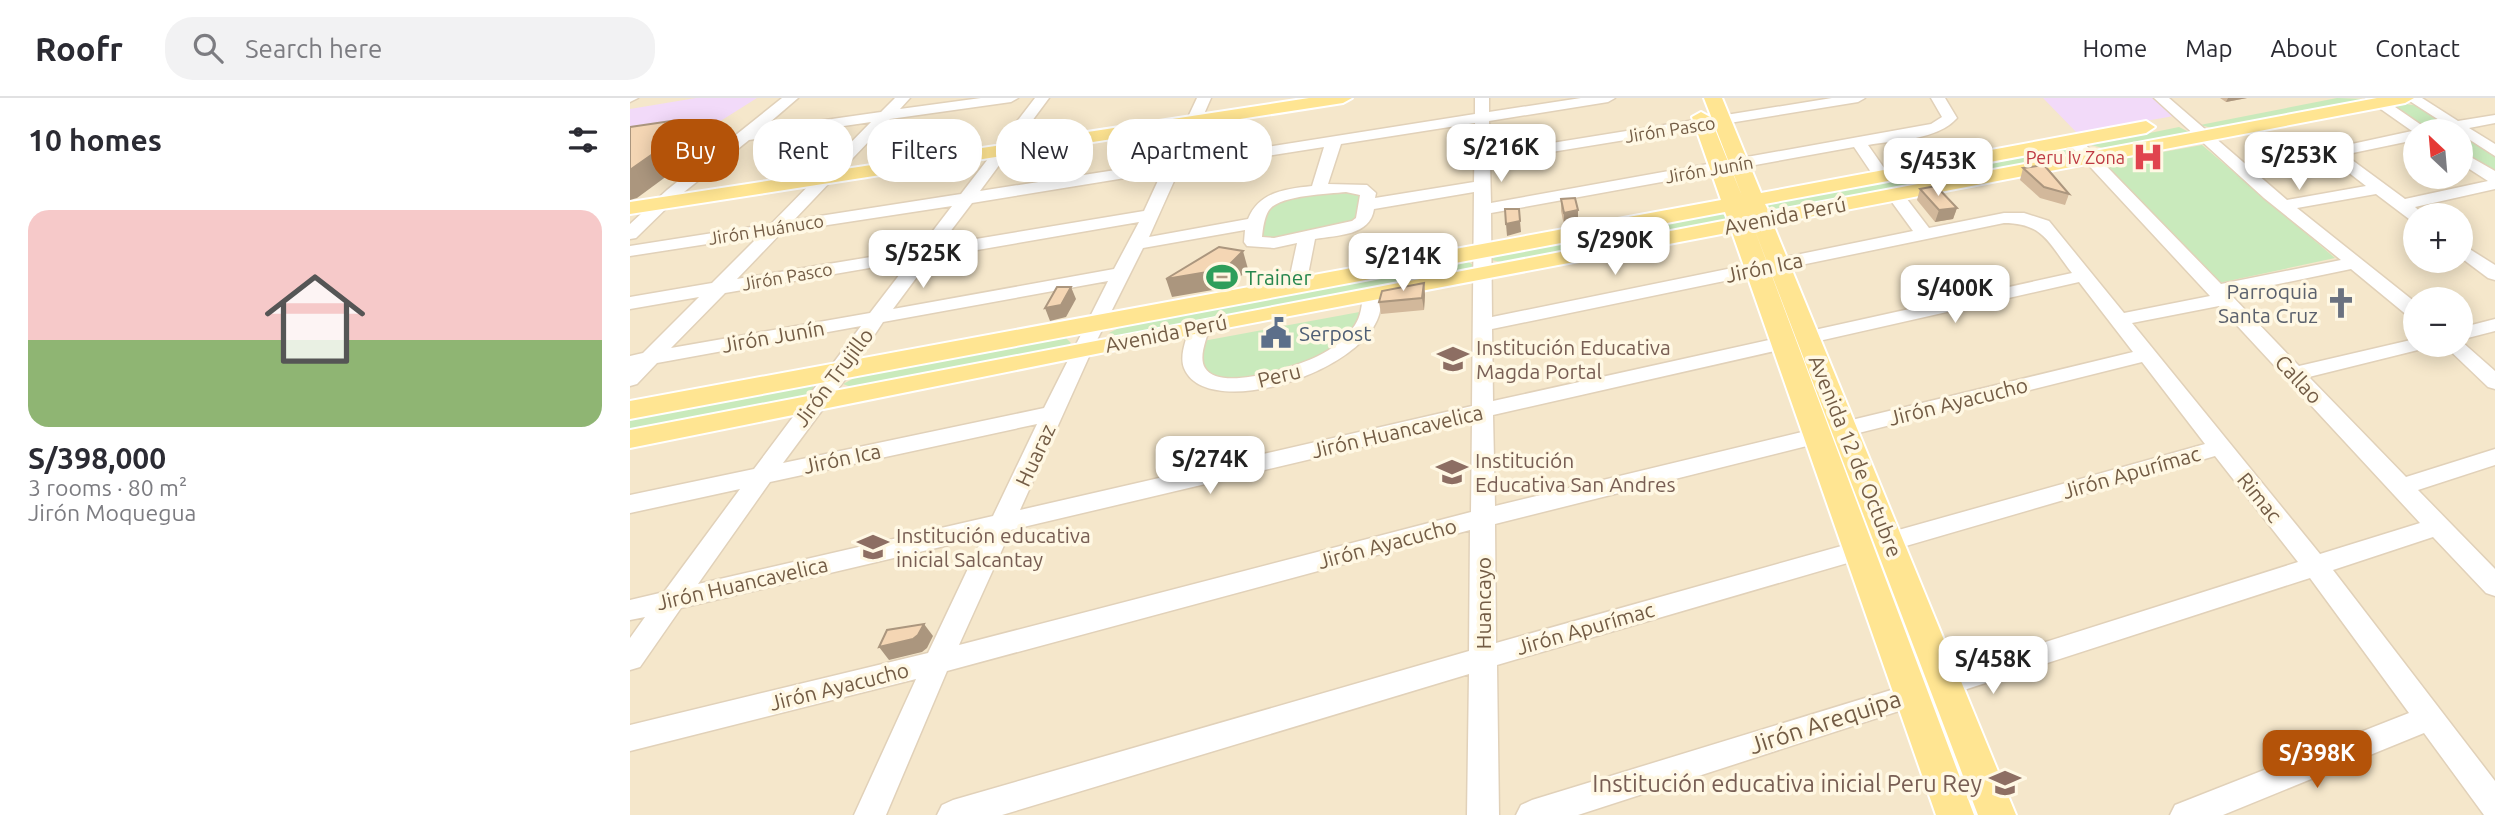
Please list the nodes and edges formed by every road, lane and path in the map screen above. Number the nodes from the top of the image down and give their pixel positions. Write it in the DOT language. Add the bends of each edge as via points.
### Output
graph roads {
  1 [pos="791,98"];
  2 [pos="903,98"];
  3 [pos="1011,98"];
  4 [pos="1042,98"];
  5 [pos="1289,98"];
  6 [pos="1343,98"];
  7 [pos="1482,98"];
  8 [pos="1608,98"];
  9 [pos="1694,98"];
  10 [pos="1713,98"];
  11 [pos="1858,98"];
  12 [pos="1939,98"];
  13 [pos="2161,98"];
  14 [pos="2307,98"];
  15 [pos="2405,98"];
  16 [pos="2412,98"];
  17 [pos="2375,100"];
  18 [pos="2281,103"];
  19 [pos="1198,110"];
  20 [pos="2215,115"];
  21 [pos="886,116"];
  22 [pos="1483,118"];
  23 [pos="1025,119"];
  24 [pos="2404,119"];
  25 [pos="2445,119"];
  26 [pos="2495,119"];
  27 [pos="2186,120"];
  28 [pos="1712,122"];
  29 [pos="2473,123"];
  30 [pos="1936,128"];
  31 [pos="1093,129"];
  32 [pos="742,136"];
  33 [pos="2204,136"];
  34 [pos="2473,136"];
  35 [pos="2403,138"];
  36 [pos="2073,140"];
  37 [pos="1334,141"];
  38 [pos="1858,142"];
  39 [pos="996,147"];
  40 [pos="853,150"];
  41 [pos="2495,150"];
  42 [pos="1272,151"];
  43 [pos="996,157"];
  44 [pos="2090,157"];
  45 [pos="1482,159"];
  46 [pos="2473,164"];
  47 [pos="1729,166"];
  48 [pos="853,170"];
  49 [pos="1881,175"];
  50 [pos="1107,176"];
  51 [pos="2495,178"];
  52 [pos="773,182"];
  53 [pos="822,182"];
  54 [pos="1166,182"];
  55 [pos="2495,184"];
  56 [pos="1482,186"];
  57 [pos="2380,188"];
  58 [pos="1318,191"];
  59 [pos="1894,194"];
  60 [pos="669,198"];
  61 [pos="967,198"];
  62 [pos="630,200"];
  63 [pos="2432,203"];
  64 [pos="1366,205"];
  65 [pos="2284,205"];
  66 [pos="2403,205"];
  67 [pos="630,208"];
  68 [pos="1482,210"];
  69 [pos="1747,211"];
  70 [pos="1151,215"];
  71 [pos="2004,218"];
  72 [pos="1257,223"];
  73 [pos="775,228"];
  74 [pos="630,234"];
  75 [pos="1924,234"];
  76 [pos="1307,237"];
  77 [pos="1137,244"];
  78 [pos="630,251"];
  79 [pos="927,252"];
  80 [pos="2473,256"];
  81 [pos="1482,262"];
  82 [pos="2356,263"];
  83 [pos="1768,266"];
  84 [pos="2491,267"];
  85 [pos="1122,273"];
  86 [pos="2083,276"];
  87 [pos="1297,285"];
  88 [pos="719,288"];
  89 [pos="1373,294"];
  90 [pos="2220,295"];
  91 [pos="2403,302"];
  92 [pos="630,303"];
  93 [pos="877,317"];
  94 [pos="2119,320"];
  95 [pos="1096,323"];
  96 [pos="1482,325"];
  97 [pos="2495,325"];
  98 [pos="1200,326"];
  99 [pos="2473,331"];
  100 [pos="1795,341"];
  101 [pos="2403,348"];
  102 [pos="1082,350"];
  103 [pos="2146,355"];
  104 [pos="2467,357"];
  105 [pos="640,361"];
  106 [pos="842,369"];
  107 [pos="2294,374"];
  108 [pos="630,379"];
  109 [pos="2495,382"];
  110 [pos="814,403"];
  111 [pos="630,410"];
  112 [pos="1482,411"];
  113 [pos="1054,412"];
  114 [pos="1830,434"];
  115 [pos="630,439"];
  116 [pos="2220,447"];
  117 [pos="2495,457"];
  118 [pos="761,476"];
  119 [pos="2401,487"];
  120 [pos="630,504"];
  121 [pos="1483,518"];
  122 [pos="1004,521"];
  123 [pos="2438,526"];
  124 [pos="1890,540"];
  125 [pos="1858,550"];
  126 [pos="2316,567"];
  127 [pos="2495,586"];
  128 [pos="675,599"];
  129 [pos="630,610"];
  130 [pos="1483,658"];
  131 [pos="630,659"];
  132 [pos="937,662"];
  133 [pos="1945,684"];
  134 [pos="1911,695"];
  135 [pos="2429,718"];
  136 [pos="630,738"];
  137 [pos="2495,805"];
  138 [pos="870,815"];
  139 [pos="953,815"];
  140 [pos="1483,815"];
  141 [pos="1532,815"];
  142 [pos="1955,815"];
  143 [pos="1997,815"];
  144 [pos="2186,815"];
  1 -- 32 [label="street"];
  2 -- 21 [label="street"];
  3 -- 21 [label="street"];
  4 -- 23 [label="street, Jirón Trujillo"];
  5 -- 19 [label="main road"];
  6 -- 19 [label="main road"];
  7 -- 22 [label="street, Huancayo"];
  8 -- 22 [label="street, Jirón Huánuco"];
  9 -- 28 [label="main road, Avenida 12 de Octubre"];
  10 -- 28 [label="main road, Avenida 12 de Octubre"];
  11 -- 28 [label="street, Jirón Pasco"];
  12 -- 30 [label="street" via="1950,118"];
  13 -- 27 [label="street"];
  14 -- 18 [label="main road"];
  15 -- 17 [label="main road, Avenida Perú"];
  16 -- 25 [label="street"];
  17 -- 24 [label="street"];
  17 -- 33 [label="main road, Avenida Perú"];
  19 -- 31 [label="main road"];
  20 -- 27 [label="main road, Avenida Perú"];
  21 -- 32 [label="street"];
  21 -- 40 [label="street"];
  22 -- 37 [label="street, Jirón Huánuco"];
  22 -- 45 [label="street, Huancayo"];
  26 -- 29 [label="street"];
  27 -- 33 [label="street"];
  27 -- 36 [label="main road, Avenida Perú"];
  28 -- 45 [label="street, Jirón Pasco"];
  28 -- 47 [label="main road, Avenida 12 de Octubre"];
  30 -- 38 [label="street, Jirón Junín"];
  32 -- 60 [label="street"];
  33 -- 44 [label="main road, Avenida Perú"];
  33 -- 65 [label="street"];
  34 -- 41 [label="street"];
  35 -- 57 [label="street" via="2343,150 2341,159"];
  36 -- 44 [label="street, Callao"];
  36 -- 49 [label="main road, Avenida Perú"];
  37 -- 42 [label="street, Jirón Huánuco"];
  37 -- 58 [label="street"];
  38 -- 47 [label="street, Jirón Junín"];
  38 -- 49 [label="street"];
  39 -- 48 [label="main road"];
  43 -- 61 [label="street, Jirón Trujillo"];
  44 -- 59 [label="main road, Avenida Perú"];
  44 -- 90 [label="street, Callao"];
  45 -- 56 [label="street, Huancayo"];
  46 -- 51 [label="street"];
  47 -- 68 [label="street, Jirón Junín"];
  47 -- 69 [label="main road, Avenida 12 de Octubre"];
  49 -- 69 [label="main road, Avenida Perú"];
  50 -- 61 [label="street, Jirón Huánuco"];
  52 -- 60 [label="main road"];
  53 -- 73 [label="street"];
  54 -- 70 [label="street, Huaraz"];
  55 -- 63 [label="street"];
  56 -- 64 [label="street"];
  56 -- 68 [label="street, Huancayo"];
  57 -- 65 [label="street"];
  57 -- 66 [label="street"];
  58 -- 64 [label="street" via="1363,189 1368,193"];
  58 -- 72 [label="street" via="1268,202"];
  59 -- 69 [label="main road, Avenida Perú"];
  59 -- 75 [label="street"];
  60 -- 62 [label="main road"];
  60 -- 67 [label="main road"];
  60 -- 74 [label="street"];
  61 -- 73 [label="street, Jirón Huánuco"];
  61 -- 79 [label="street, Jirón Trujillo"];
  64 -- 76 [label="street" via="1358,225"];
  65 -- 82 [label="street"];
  68 -- 81 [label="street, Huancayo"];
  69 -- 81 [label="main road, Avenida Perú"];
  69 -- 83 [label="main road, Avenida 12 de Octubre"];
  70 -- 77 [label="street, Huaraz"];
  70 -- 79 [label="street, Jirón Pasco"];
  71 -- 75 [label="street, Jirón Ica"];
  71 -- 86 [label="street, Rimac" via="2024,218 2043,225"];
  72 -- 76 [label="street" via="1251,240 1257,243"];
  72 -- 77 [label="street"];
  73 -- 78 [label="street, Jirón Huánuco"];
  73 -- 88 [label="street"];
  75 -- 83 [label="street, Jirón Ica"];
  76 -- 87 [label="street"];
  77 -- 85 [label="street, Huaraz"];
  79 -- 88 [label="street, Jirón Pasco"];
  79 -- 93 [label="street, Jirón Trujillo"];
  80 -- 84 [label="street"];
  81 -- 87 [label="main road, Avenida Perú"];
  81 -- 89 [label="main road, Avenida Perú"];
  81 -- 96 [label="street, Huancayo"];
  82 -- 90 [label="street"];
  82 -- 91 [label="street"];
  83 -- 96 [label="street, Jirón Ica"];
  83 -- 100 [label="main road, Avenida 12 de Octubre"];
  85 -- 93 [label="street, Jirón Junín"];
  85 -- 95 [label="street, Huaraz"];
  86 -- 94 [label="street, Rimac"];
  86 -- 100 [label="street, Jirón Huancavelica"];
  87 -- 95 [label="main road, Avenida Perú"];
  88 -- 92 [label="street, Jirón Pasco"];
  88 -- 105 [label="street"];
  89 -- 98 [label="main road, Avenida Perú"];
  89 -- 98 [label="street, Peru" via="1365,326 1348,345 1319,364 1262,381 1220,384 1199,375 1193,359"];
  90 -- 94 [label="street"];
  90 -- 107 [label="street, Callao"];
  93 -- 105 [label="street, Jirón Junín"];
  93 -- 106 [label="street, Jirón Trujillo"];
  94 -- 103 [label="street, Rimac"];
  95 -- 102 [label="street, Huaraz"];
  95 -- 106 [label="main road, Avenida Perú"];
  96 -- 112 [label="street, Huancayo"];
  97 -- 99 [label="street"];
  98 -- 102 [label="main road, Avenida Perú"];
  100 -- 112 [label="street, Jirón Huancavelica"];
  100 -- 114 [label="main road, Avenida 12 de Octubre"];
  101 -- 107 [label="street"];
  102 -- 110 [label="main road, Avenida Perú"];
  102 -- 113 [label="street, Huaraz"];
  103 -- 114 [label="street, Jirón Ayacucho"];
  103 -- 116 [label="street, Rimac"];
  104 -- 109 [label="street"];
  105 -- 108 [label="street"];
  106 -- 110 [label="street, Jirón Trujillo"];
  106 -- 111 [label="main road, Avenida Perú"];
  107 -- 119 [label="street, Callao"];
  110 -- 115 [label="main road, Avenida Perú"];
  110 -- 118 [label="street, Jirón Trujillo"];
  112 -- 121 [label="street, Huancayo"];
  112 -- 122 [label="street, Jirón Huancavelica"];
  113 -- 118 [label="street, Jirón Ica"];
  113 -- 122 [label="street, Huaraz"];
  114 -- 121 [label="street, Jirón Ayacucho"];
  114 -- 124 [label="main road, Avenida 12 de Octubre"];
  114 -- 125 [label="main road, Avenida 12 de Octubre"];
  116 -- 124 [label="street, Jirón Apurímac"];
  116 -- 126 [label="street, Rimac"];
  117 -- 119 [label="street"];
  118 -- 120 [label="street, Jirón Ica"];
  118 -- 128 [label="street, Jirón Trujillo"];
  119 -- 123 [label="street, Callao"];
  121 -- 130 [label="street, Huancayo"];
  121 -- 132 [label="street, Jirón Ayacucho"];
  122 -- 128 [label="street, Jirón Huancavelica"];
  122 -- 132 [label="street, Huaraz"];
  123 -- 126 [label="street, Jirón Arequipa"];
  123 -- 127 [label="street, Callao"];
  124 -- 125 [label="street, Jirón Apurímac"];
  124 -- 133 [label="main road, Avenida 12 de Octubre"];
  125 -- 130 [label="street, Jirón Apurímac"];
  125 -- 134 [label="main road, Avenida 12 de Octubre"];
  126 -- 133 [label="street, Jirón Arequipa"];
  126 -- 135 [label="street, Rimac"];
  128 -- 129 [label="street, Jirón Huancavelica"];
  128 -- 131 [label="street, Jirón Trujillo"];
  130 -- 139 [label="street, Jirón Apurímac"];
  130 -- 140 [label="street, Huancayo"];
  132 -- 136 [label="street, Jirón Ayacucho"];
  132 -- 138 [label="street, Huaraz"];
  133 -- 134 [label="street, Jirón Arequipa"];
  133 -- 143 [label="main road, Avenida 12 de Octubre"];
  134 -- 141 [label="street, Jirón Arequipa"];
  134 -- 142 [label="main road, Avenida 12 de Octubre"];
  135 -- 137 [label="street, Rimac"];
  135 -- 144 [label="street"];
}
